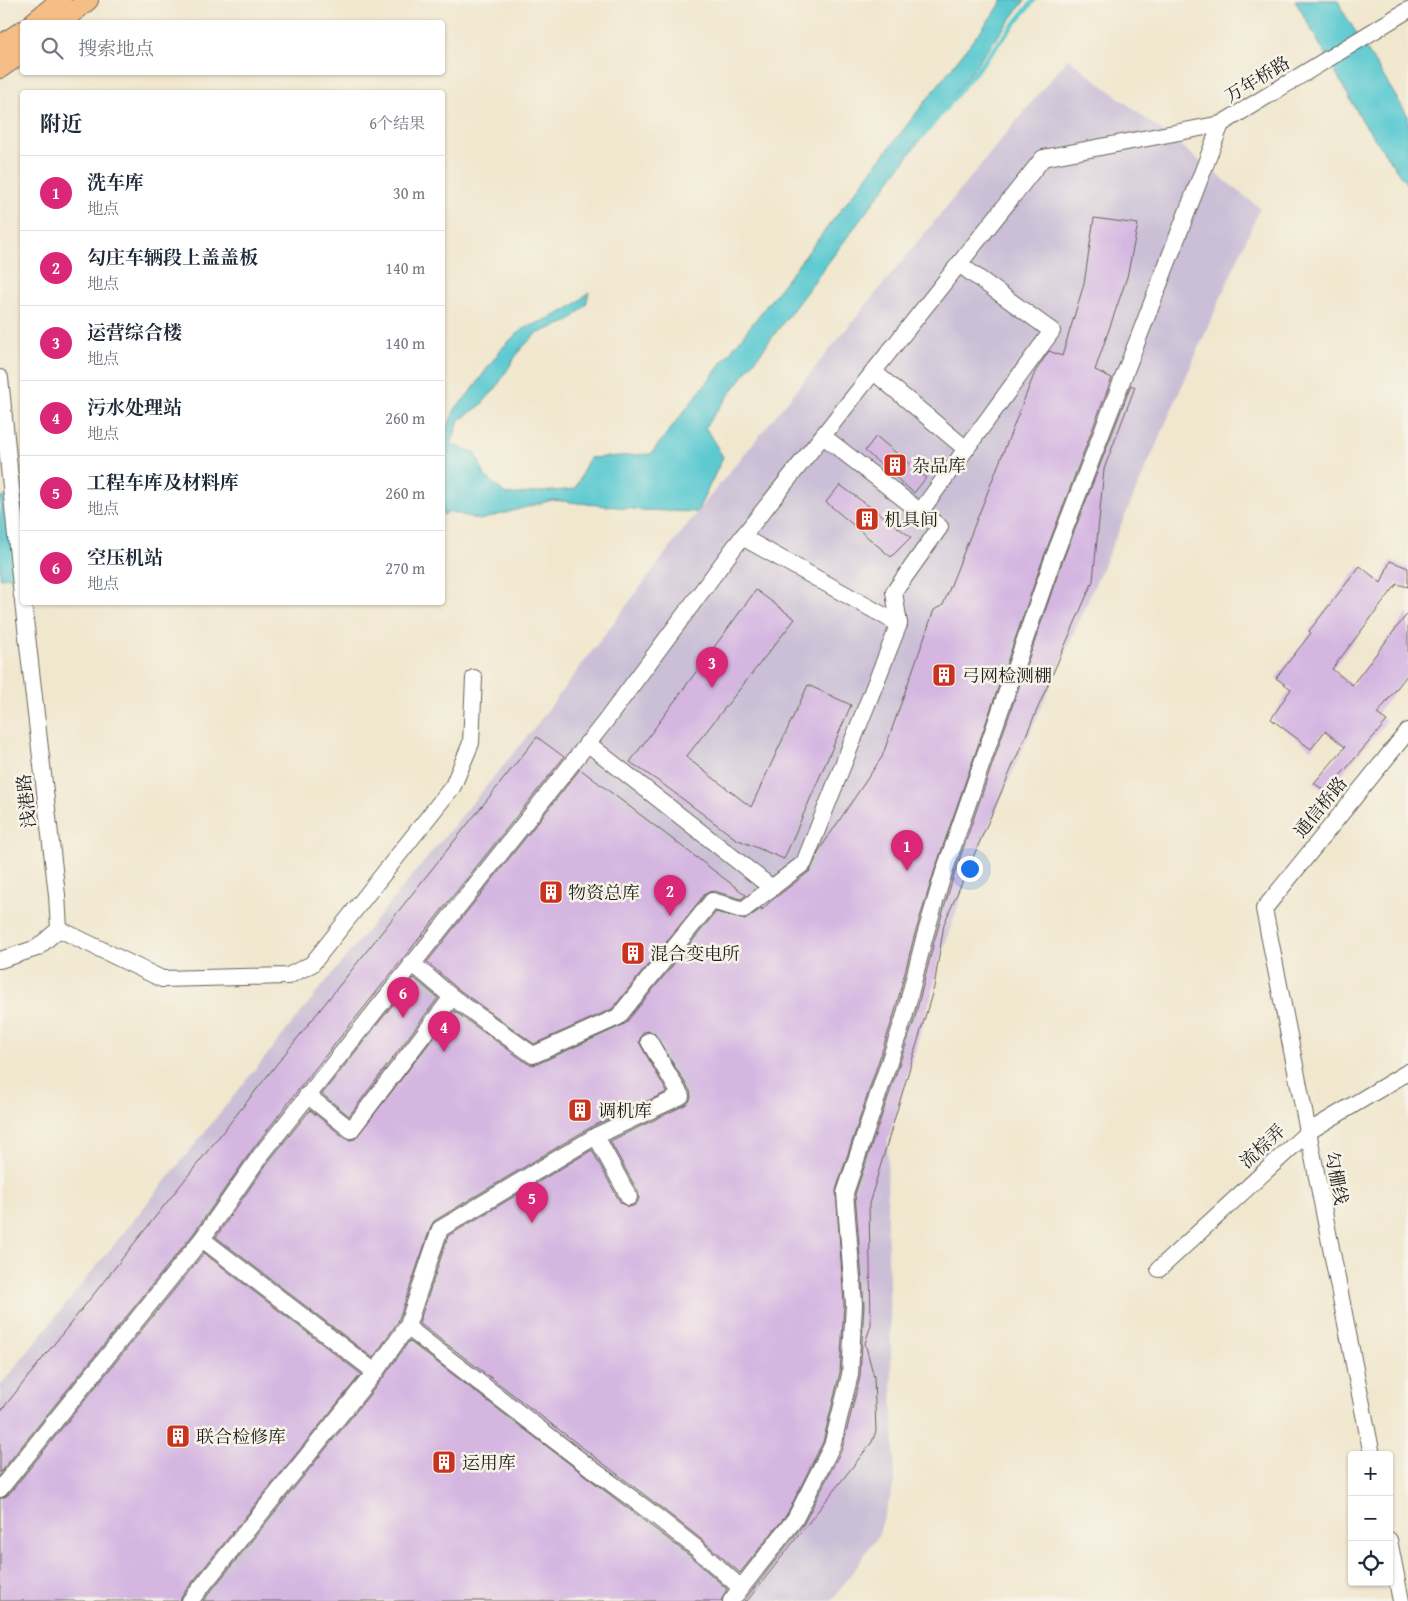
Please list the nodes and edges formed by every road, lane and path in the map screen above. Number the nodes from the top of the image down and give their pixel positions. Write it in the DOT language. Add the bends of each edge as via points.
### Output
graph roads {
  1 [pos="61,0"];
  2 [pos="88,0"];
  3 [pos="1408,10"];
  4 [pos="36,20"];
  5 [pos="64,20"];
  6 [pos="20,32"];
  7 [pos="0,46"];
  8 [pos="20,54"];
  9 [pos="0,68"];
  10 [pos="1221,124"];
  11 [pos="959,264"];
  12 [pos="874,372"];
  13 [pos="0,378"];
  14 [pos="823,436"];
  15 [pos="966,449"];
  16 [pos="920,512"];
  17 [pos="742,537"];
  18 [pos="20,569"];
  19 [pos="23,605"];
  20 [pos="899,624"];
  21 [pos="474,678"];
  22 [pos="1408,731"];
  23 [pos="588,743"];
  24 [pos="772,888"];
  25 [pos="1264,909"];
  26 [pos="58,929"];
  27 [pos="0,960"];
  28 [pos="412,963"];
  29 [pos="452,998"];
  30 [pos="649,1041"];
  31 [pos="1408,1072"];
  32 [pos="307,1095"];
  33 [pos="1308,1132"];
  34 [pos="596,1136"];
  35 [pos="629,1197"];
  36 [pos="202,1239"];
  37 [pos="1159,1270"];
  38 [pos="407,1327"];
  39 [pos="375,1372"];
  40 [pos="1371,1451"];
  41 [pos="0,1488"];
  42 [pos="1389,1541"];
  43 [pos="736,1595"];
  44 [pos="190,1601"];
  45 [pos="1402,1601"];
  1 -- 4 [label="main road"];
  2 -- 5 [label="main road"];
  3 -- 10 [label="street, 万年桥路"];
  6 -- 7 [label="main road"];
  8 -- 9 [label="main road"];
  10 -- 11 [label="street" via="1043,158"];
  10 -- 43 [label="street" via="1052,562 943,875 904,1018 845,1193 854,1304 850,1375 832,1446 795,1519"];
  11 -- 12 [label="street"];
  11 -- 15 [label="street" via="1052,331"];
  12 -- 14 [label="street"];
  12 -- 15 [label="street"];
  13 -- 18 [label="street"];
  14 -- 16 [label="street"];
  14 -- 17 [label="street"];
  15 -- 16 [label="street"];
  16 -- 20 [label="street" via="940,527 894,592"];
  17 -- 20 [label="street"];
  17 -- 23 [label="street"];
  19 -- 26 [label="street, 浅港路" via="57,895"];
  20 -- 24 [label="street" via="804,863"];
  21 -- 26 [label="street" via="470,743 453,786 312,964 288,976 162,979"];
  22 -- 25 [label="street, 通信桥路"];
  23 -- 24 [label="street"];
  23 -- 28 [label="street"];
  24 -- 29 [label="street" via="743,910 712,901 618,1017 533,1055"];
  25 -- 33 [label="street, 勾栅线"];
  26 -- 27 [label="street" via="37,948"];
  28 -- 29 [label="street"];
  28 -- 32 [label="street"];
  29 -- 32 [label="street" via="351,1130"];
  30 -- 34 [label="street" via="681,1096"];
  31 -- 33 [label="street, 流棕弄"];
  32 -- 36 [label="street"];
  33 -- 37 [label="street, 流棕弄"];
  33 -- 40 [label="street, 勾栅线"];
  34 -- 35 [label="street"];
  34 -- 38 [label="street" via="440,1229"];
  36 -- 39 [label="street"];
  36 -- 41 [label="street"];
  38 -- 39 [label="street"];
  38 -- 43 [label="street" via="695,1547"];
  39 -- 44 [label="street"];
  42 -- 45 [label="street"];
}
